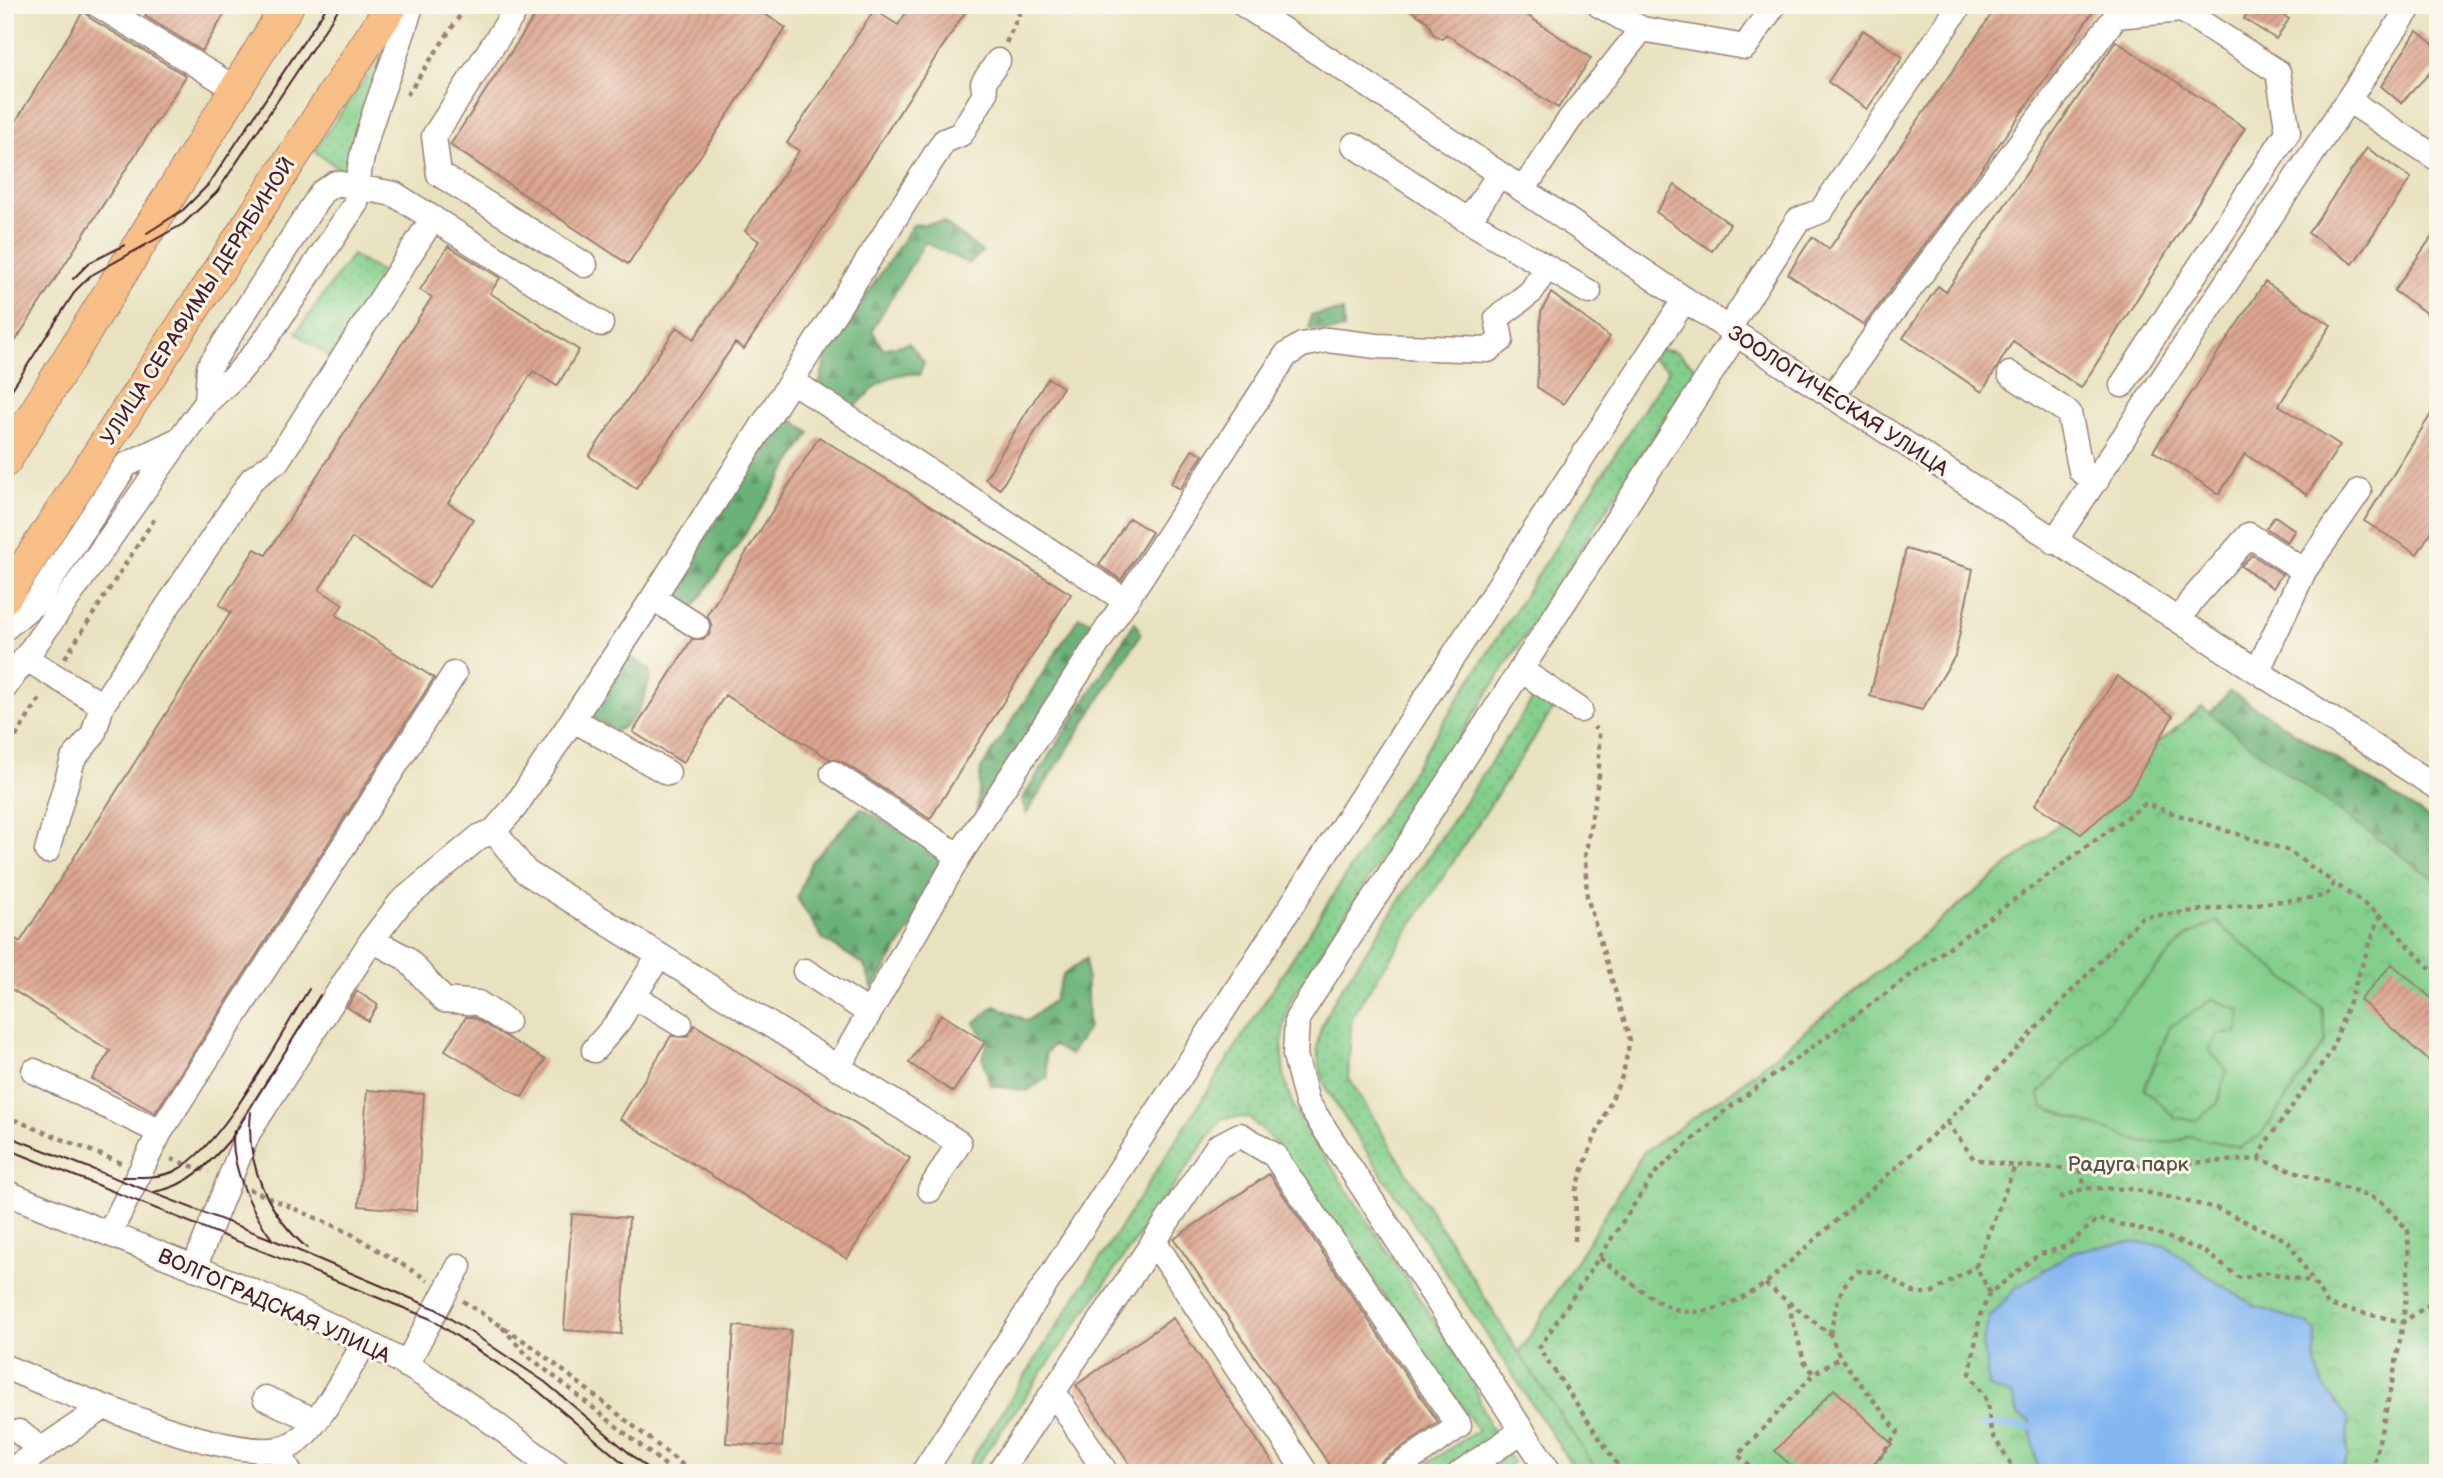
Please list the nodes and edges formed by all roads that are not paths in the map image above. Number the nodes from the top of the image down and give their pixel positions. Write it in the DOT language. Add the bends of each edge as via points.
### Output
graph roads {
  1 [pos="98,5"];
  2 [pos="288,5"];
  3 [pos="392,5"];
  4 [pos="411,5"];
  5 [pos="519,5"];
  6 [pos="1244,5"];
  7 [pos="1599,5"];
  8 [pos="1774,5"];
  9 [pos="1960,5"];
  10 [pos="2411,5"];
  11 [pos="1642,29"];
  12 [pos="998,61"];
  13 [pos="236,89"];
  14 [pos="2348,100"];
  15 [pos="1354,145"];
  16 [pos="2438,159"];
  17 [pos="1499,174"];
  18 [pos="356,185"];
  19 [pos="1523,190"];
  20 [pos="433,218"];
  21 [pos="1469,221"];
  22 [pos="584,265"];
  23 [pos="1547,267"];
  24 [pos="1588,292"];
  25 [pos="1685,299"];
  26 [pos="601,324"];
  27 [pos="1732,331"];
  28 [pos="2010,374"];
  29 [pos="792,381"];
  30 [pos="2122,385"];
  31 [pos="1832,397"];
  32 [pos="207,402"];
  33 [pos="178,440"];
  34 [pos="5,461"];
  35 [pos="2097,480"];
  36 [pos="2358,491"];
  37 [pos="2054,542"];
  38 [pos="2304,571"];
  39 [pos="5,597"];
  40 [pos="653,598"];
  41 [pos="1126,601"];
  42 [pos="2181,619"];
  43 [pos="697,626"];
  44 [pos="5,628"];
  45 [pos="25,658"];
  46 [pos="1521,670"];
  47 [pos="2258,670"];
  48 [pos="454,674"];
  49 [pos="5,687"];
  50 [pos="102,705"];
  51 [pos="1580,710"];
  52 [pos="574,720"];
  53 [pos="668,773"];
  54 [pos="833,773"];
  55 [pos="2438,788"];
  56 [pos="494,831"];
  57 [pos="47,851"];
  58 [pos="960,856"];
  59 [pos="372,940"];
  60 [pos="658,957"];
  61 [pos="805,971"];
  62 [pos="635,997"];
  63 [pos="868,1012"];
  64 [pos="507,1023"];
  65 [pos="680,1024"];
  66 [pos="594,1050"];
  67 [pos="838,1069"];
  68 [pos="34,1071"];
  69 [pos="160,1132"];
  70 [pos="930,1191"];
  71 [pos="5,1192"];
  72 [pos="109,1234"];
  73 [pos="1154,1243"];
  74 [pos="459,1266"];
  75 [pos="194,1268"];
  76 [pos="365,1342"];
  77 [pos="406,1365"];
  78 [pos="5,1367"];
  79 [pos="1054,1392"];
  80 [pos="265,1398"];
  81 [pos="104,1407"];
  82 [pos="316,1420"];
  83 [pos="1522,1431"];
  84 [pos="19,1432"];
  85 [pos="40,1449"];
  86 [pos="278,1449"];
  87 [pos="10,1471"];
  88 [pos="290,1473"];
  89 [pos="560,1473"];
  90 [pos="923,1473"];
  91 [pos="999,1473"];
  92 [pos="1106,1473"];
  93 [pos="1306,1473"];
  94 [pos="1390,1473"];
  95 [pos="1460,1473"];
  96 [pos="1550,1473"];
  1 -- 13 [label="street"];
  2 -- 13 [label="main road"];
  3 -- 39 [label="main road, УЛИЦА СЕРАФИМЫ ДЕРЯБИНОЙ"];
  4 -- 18 [label="street" via="374,112"];
  5 -- 22 [label="street" via="434,136 439,174"];
  6 -- 17 [label="street, ЗООЛОГИЧЕСКАЯ УЛИЦА"];
  7 -- 11 [label="street"];
  8 -- 11 [label="street" via="1745,47"];
  9 -- 27 [label="street" via="1821,211 1798,220"];
  10 -- 14 [label="street"];
  11 -- 19 [label="street" via="1570,119"];
  12 -- 29 [label="street" via="961,134 944,141"];
  13 -- 34 [label="main road"];
  14 -- 16 [label="street"];
  14 -- 35 [label="street"];
  15 -- 21 [label="street"];
  17 -- 19 [label="street, ЗООЛОГИЧЕСКАЯ УЛИЦА"];
  17 -- 21 [label="street"];
  18 -- 20 [label="street" via="394,194"];
  18 -- 32 [label="street" via="356,203 264,342"];
  18 -- 32 [label="street" via="336,183 322,192 209,367"];
  19 -- 25 [label="street, ЗООЛОГИЧЕСКАЯ УЛИЦА"];
  20 -- 26 [label="street"];
  20 -- 50 [label="street" via="277,461 252,479"];
  21 -- 23 [label="street"];
  23 -- 24 [label="street"];
  23 -- 41 [label="street" via="1531,292 1497,318 1501,340 1488,350 1327,340 1302,345 1286,355"];
  25 -- 27 [label="street, ЗООЛОГИЧЕСКАЯ УЛИЦА"];
  25 -- 90 [label="street"];
  27 -- 31 [label="street, ЗООЛОГИЧЕСКАЯ УЛИЦА"];
  27 -- 46 [label="street"];
  28 -- 35 [label="street" via="2069,413 2081,471"];
  29 -- 40 [label="street"];
  29 -- 41 [label="street"];
  30 -- 31 [label="street" via="2288,132 2278,72 2182,10 2116,16"];
  31 -- 37 [label="street, ЗООЛОГИЧЕСКАЯ УЛИЦА"];
  32 -- 33 [label="street"];
  33 -- 44 [label="street" via="126,465 36,602"];
  33 -- 45 [label="street"];
  35 -- 37 [label="street"];
  36 -- 38 [label="street"];
  37 -- 42 [label="street, ЗООЛОГИЧЕСКАЯ УЛИЦА"];
  38 -- 42 [label="street" via="2249,535 2191,601"];
  38 -- 47 [label="street"];
  40 -- 43 [label="street"];
  40 -- 52 [label="street"];
  41 -- 58 [label="street"];
  42 -- 47 [label="street, ЗООЛОГИЧЕСКАЯ УЛИЦА"];
  45 -- 49 [label="street"];
  45 -- 50 [label="street"];
  46 -- 51 [label="street"];
  46 -- 83 [label="street" via="1297,1019 1295,1055 1307,1102"];
  47 -- 55 [label="street, ЗООЛОГИЧЕСКАЯ УЛИЦА"];
  48 -- 69 [label="street"];
  50 -- 57 [label="street" via="93,734 73,759"];
  52 -- 53 [label="street"];
  52 -- 56 [label="street" via="516,807"];
  54 -- 58 [label="street"];
  56 -- 59 [label="street" via="479,837 415,889"];
  56 -- 60 [label="street" via="526,872"];
  58 -- 63 [label="street"];
  59 -- 64 [label="street" via="406,958 444,1000 478,1003"];
  59 -- 75 [label="street" via="248,1133"];
  60 -- 62 [label="street"];
  60 -- 67 [label="street"];
  61 -- 63 [label="street"];
  62 -- 65 [label="street"];
  62 -- 66 [label="street"];
  63 -- 67 [label="street"];
  67 -- 70 [label="street" via="959,1143"];
  68 -- 69 [label="street"];
  69 -- 72 [label="street"];
  71 -- 72 [label="street, ВОЛГОГРАДСКАЯ УЛИЦА"];
  72 -- 75 [label="street, ВОЛГОГРАДСКАЯ УЛИЦА"];
  73 -- 79 [label="street"];
  73 -- 93 [label="street"];
  73 -- 94 [label="street" via="1217,1147 1240,1135 1274,1155 1459,1426"];
  74 -- 77 [label="street"];
  75 -- 76 [label="street, ВОЛГОГРАДСКАЯ УЛИЦА"];
  76 -- 77 [label="street, ВОЛГОГРАДСКАЯ УЛИЦА"];
  76 -- 82 [label="street"];
  77 -- 89 [label="street, ВОЛГОГРАДСКАЯ УЛИЦА"];
  78 -- 81 [label="street"];
  79 -- 91 [label="street"];
  79 -- 92 [label="street"];
  80 -- 82 [label="street"];
  81 -- 85 [label="street"];
  81 -- 86 [label="street" via="207,1442"];
  82 -- 86 [label="street" via="293,1445"];
  83 -- 95 [label="street"];
  83 -- 96 [label="street"];
  84 -- 85 [label="street"];
  85 -- 87 [label="street"];
  86 -- 88 [label="street"];
}
